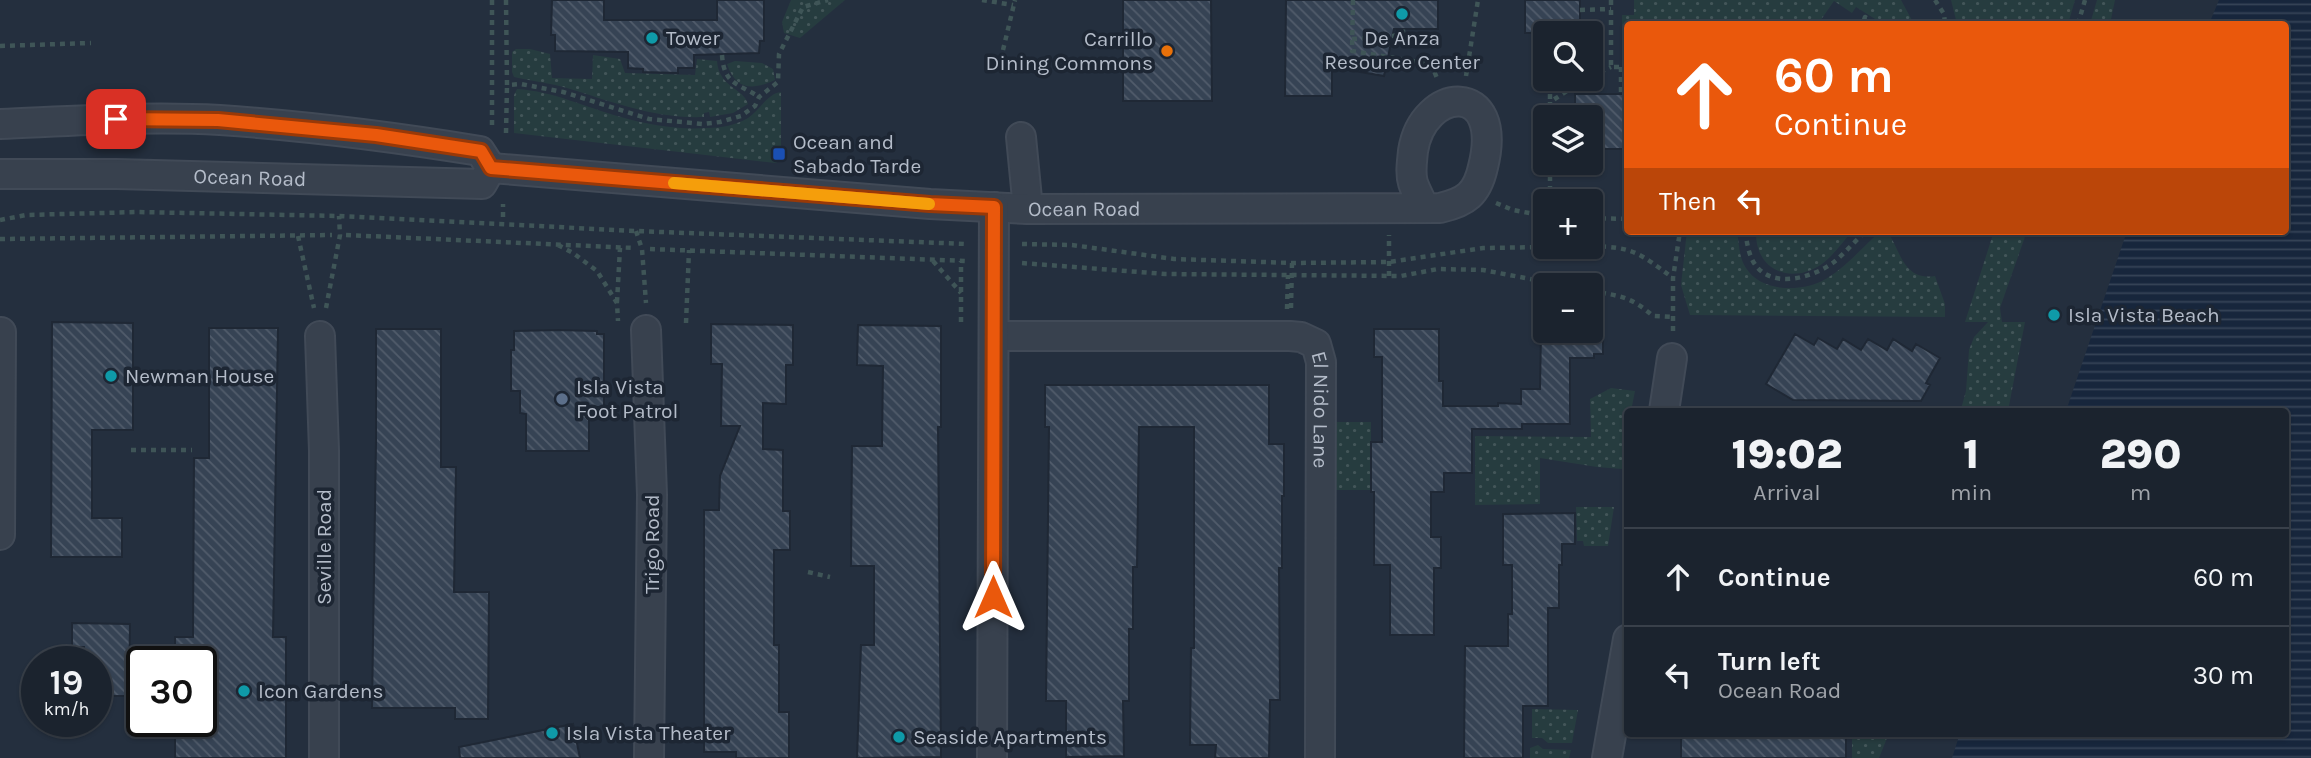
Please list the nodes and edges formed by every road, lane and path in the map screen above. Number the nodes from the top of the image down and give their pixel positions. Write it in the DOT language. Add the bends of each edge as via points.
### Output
graph roads {
  1 [pos="492,0"];
  2 [pos="506,0"];
  3 [pos="803,0"];
  4 [pos="828,0"];
  5 [pos="982,0"];
  6 [pos="1353,0"];
  7 [pos="1478,0"];
  8 [pos="1611,0"];
  9 [pos="1936,0"];
  10 [pos="2085,0"];
  11 [pos="1014,3"];
  12 [pos="803,7"];
  13 [pos="1611,9"];
  14 [pos="1580,10"];
  15 [pos="1864,20"];
  16 [pos="1871,21"];
  17 [pos="1945,21"];
  18 [pos="2079,21"];
  19 [pos="1403,29"];
  20 [pos="1352,39"];
  21 [pos="91,43"];
  22 [pos="0,46"];
  23 [pos="1003,50"];
  24 [pos="722,55"];
  25 [pos="1611,67"];
  26 [pos="1624,67"];
  27 [pos="1603,71"];
  28 [pos="507,85"];
  29 [pos="1550,91"];
  30 [pos="1567,91"];
  31 [pos="1621,94"];
  32 [pos="760,97"];
  33 [pos="1456,102"];
  34 [pos="1550,102"];
  35 [pos="0,124"];
  36 [pos="492,132"];
  37 [pos="506,133"];
  38 [pos="1021,137"];
  39 [pos="491,168"];
  40 [pos="0,174"];
  41 [pos="1473,192"];
  42 [pos="503,204"];
  43 [pos="994,207"];
  44 [pos="1424,208"];
  45 [pos="1028,209"];
  46 [pos="1533,214"];
  47 [pos="339,216"];
  48 [pos="503,217"];
  49 [pos="1603,218"];
  50 [pos="1624,219"];
  51 [pos="0,220"];
  52 [pos="636,231"];
  53 [pos="502,233"];
  54 [pos="1389,234"];
  55 [pos="332,235"];
  56 [pos="346,235"];
  57 [pos="1679,235"];
  58 [pos="1746,235"];
  59 [pos="1862,235"];
  60 [pos="298,236"];
  61 [pos="0,239"];
  62 [pos="502,242"];
  63 [pos="556,244"];
  64 [pos="1603,246"];
  65 [pos="1533,247"];
  66 [pos="620,248"];
  67 [pos="634,248"];
  68 [pos="650,249"];
  69 [pos="689,250"];
  70 [pos="1002,253"];
  71 [pos="933,260"];
  72 [pos="1389,262"];
  73 [pos="1292,263"];
  74 [pos="1292,275"];
  75 [pos="1389,276"];
  76 [pos="1673,278"];
  77 [pos="1533,279"];
  78 [pos="961,293"];
  79 [pos="1603,293"];
  80 [pos="617,303"];
  81 [pos="1673,317"];
  82 [pos="961,322"];
  83 [pos="686,323"];
  84 [pos="618,326"];
  85 [pos="646,330"];
  86 [pos="1,332"];
  87 [pos="320,336"];
  88 [pos="994,336"];
  89 [pos="1290,336"];
  90 [pos="1672,358"];
  91 [pos="1664,408"];
  92 [pos="131,450"];
  93 [pos="192,450"];
  94 [pos="0,535"];
  95 [pos="808,572"];
  96 [pos="830,577"];
  97 [pos="1624,662"];
  98 [pos="324,758"];
  99 [pos="649,758"];
  100 [pos="992,758"];
  101 [pos="1320,758"];
  102 [pos="1607,758"];
  1 -- 36 [label="path"];
  2 -- 28 [label="path"];
  3 -- 12 [label="path"];
  4 -- 12 [label="path"];
  5 -- 11 [label="path"];
  6 -- 20 [label="path"];
  7 -- 33 [label="path"];
  8 -- 13 [label="path"];
  9 -- 17 [label="path"];
  10 -- 18 [label="path"];
  11 -- 23 [label="path"];
  12 -- 32 [label="path" via="779,54 778,82"];
  13 -- 14 [label="path"];
  13 -- 25 [label="path"];
  15 -- 16 [label="path"];
  19 -- 20 [label="path" via="1393,36"];
  20 -- 33 [label="path" via="1352,51 1431,64"];
  21 -- 22 [label="path"];
  24 -- 32 [label="path" via="730,81"];
  25 -- 26 [label="path"];
  25 -- 27 [label="path"];
  26 -- 31 [label="path"];
  28 -- 32 [label="path" via="563,92 649,119 685,123 741,116"];
  28 -- 37 [label="path"];
  29 -- 34 [label="path"];
  30 -- 34 [label="path"];
  33 -- 41 [label="street" via="1477,107 1486,121 1483,167"];
  33 -- 44 [label="street" via="1428,116 1415,141 1413,183"];
  35 -- 39 [label="street" via="218,120 376,135 481,151"];
  38 -- 45 [label="street"];
  39 -- 40 [label="street, Ocean Road" via="482,184"];
  39 -- 43 [label="street, Ocean Road"];
  41 -- 44 [label="street, Ocean Road" via="1460,204"];
  41 -- 46 [label="path"];
  42 -- 48 [label="path"];
  43 -- 45 [label="street, Ocean Road"];
  43 -- 70 [label="street"];
  44 -- 45 [label="street, Ocean Road"];
  47 -- 51 [label="path" via="138,212"];
  47 -- 52 [label="path"];
  47 -- 87 [label="path" via="340,235"];
  49 -- 50 [label="path"];
  52 -- 70 [label="path"];
  52 -- 85 [label="path" via="642,249"];
  53 -- 62 [label="path"];
  54 -- 72 [label="path"];
  55 -- 60 [label="path"];
  56 -- 62 [label="path"];
  57 -- 76 [label="path"];
  58 -- 59 [label="path" via="1755,265 1767,276 1794,279 1835,261"];
  60 -- 61 [label="path"];
  60 -- 87 [label="path"];
  62 -- 63 [label="path"];
  63 -- 66 [label="path"];
  63 -- 80 [label="path" via="597,271"];
  64 -- 76 [label="path" via="1641,254"];
  65 -- 72 [label="path" via="1483,248"];
  66 -- 67 [label="path"];
  66 -- 80 [label="path"];
  68 -- 69 [label="path"];
  69 -- 71 [label="path"];
  69 -- 83 [label="path"];
  70 -- 73 [label="path" via="1072,245 1174,259"];
  70 -- 74 [label="path" via="1165,274"];
  70 -- 88 [label="street"];
  71 -- 78 [label="path"];
  71 -- 78 [label="path" via="961,261"];
  72 -- 73 [label="path"];
  72 -- 75 [label="path"];
  73 -- 74 [label="path"];
  74 -- 75 [label="path"];
  74 -- 89 [label="path"];
  75 -- 77 [label="path" via="1438,269 1483,270"];
  76 -- 81 [label="path"];
  78 -- 82 [label="path"];
  79 -- 81 [label="path" via="1628,298 1653,316"];
  80 -- 84 [label="path"];
  81 -- 90 [label="path"];
  85 -- 99 [label="street, Trigo Road" via="652,495"];
  86 -- 94 [label="street"];
  87 -- 98 [label="street, Seville Road"];
  88 -- 89 [label="street, El Nido Lane"];
  88 -- 100 [label="street"];
  89 -- 101 [label="street, El Nido Lane" via="1317,344 1321,362"];
  90 -- 91 [label="street"];
  92 -- 93 [label="path"];
  95 -- 96 [label="path"];
  97 -- 102 [label="street"];
}
